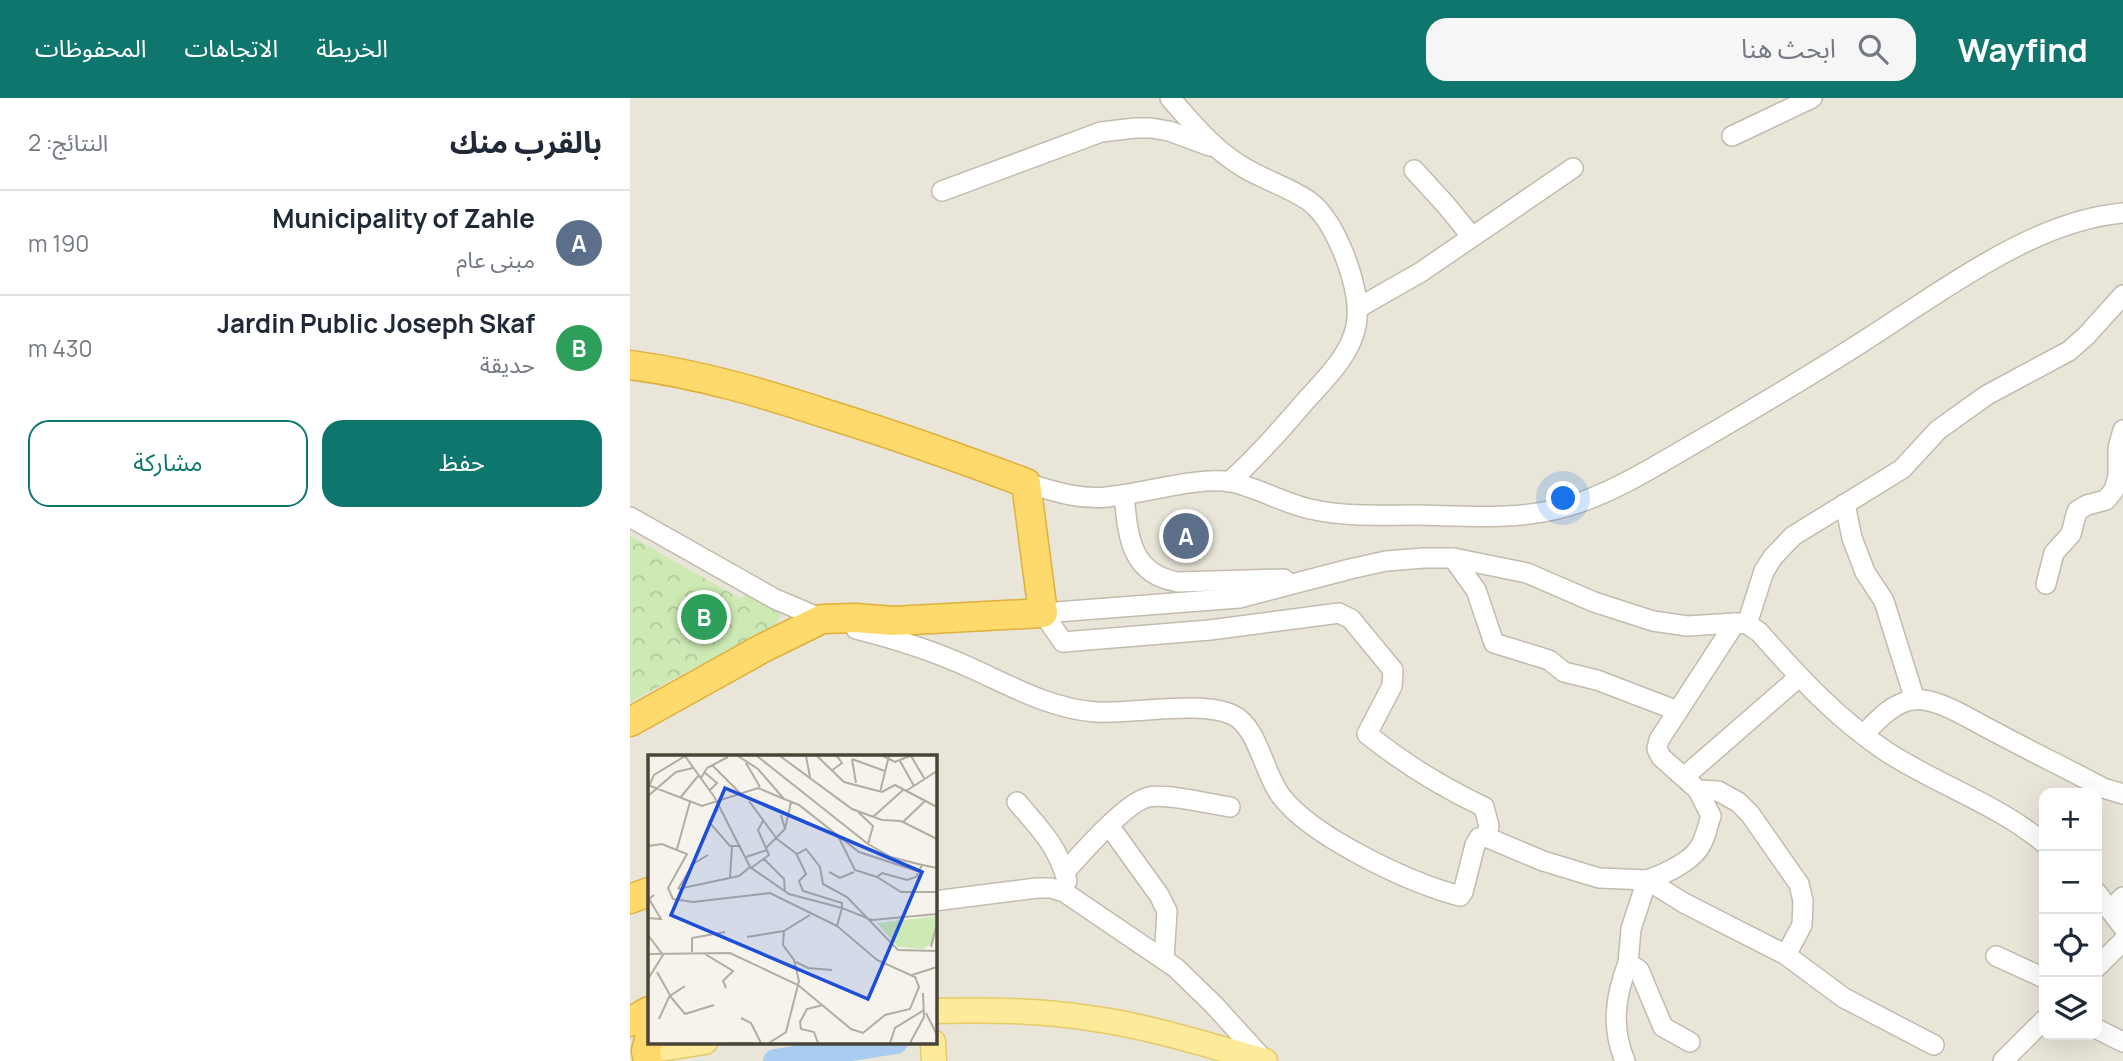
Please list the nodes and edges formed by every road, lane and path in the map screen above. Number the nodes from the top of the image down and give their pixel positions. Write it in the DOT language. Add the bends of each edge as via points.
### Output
graph roads {
  1 [pos="1170,98"];
  2 [pos="1812,98"];
  3 [pos="1732,136"];
  4 [pos="1214,148"];
  5 [pos="1573,168"];
  6 [pos="1413,170"];
  7 [pos="942,191"];
  8 [pos="2123,213"];
  9 [pos="1472,237"];
  10 [pos="2123,295"];
  11 [pos="1358,307"];
  12 [pos="630,365"];
  13 [pos="2123,430"];
  14 [pos="1230,482"];
  15 [pos="1026,483"];
  16 [pos="1124,495"];
  17 [pos="1845,503"];
  18 [pos="630,517"];
  19 [pos="1453,558"];
  20 [pos="1310,578"];
  21 [pos="2046,584"];
  22 [pos="1043,612"];
  23 [pos="822,619"];
  24 [pos="1741,623"];
  25 [pos="1799,677"];
  26 [pos="1915,700"];
  27 [pos="1678,711"];
  28 [pos="630,722"];
  29 [pos="1864,734"];
  30 [pos="1691,783"];
  31 [pos="2123,794"];
  32 [pos="1017,802"];
  33 [pos="1230,807"];
  34 [pos="1110,827"];
  35 [pos="1486,837"];
  36 [pos="2039,839"];
  37 [pos="1065,872"];
  38 [pos="1647,880"];
  39 [pos="648,892"];
  40 [pos="1070,895"];
  41 [pos="630,899"];
  42 [pos="936,901"];
  43 [pos="2117,903"];
  44 [pos="2123,927"];
  45 [pos="2123,941"];
  46 [pos="1786,955"];
  47 [pos="1996,956"];
  48 [pos="1164,959"];
  49 [pos="2102,962"];
  50 [pos="1628,963"];
  51 [pos="2042,977"];
  52 [pos="936,1011"];
  53 [pos="648,1012"];
  54 [pos="630,1022"];
  55 [pos="2039,1025"];
  56 [pos="2102,1032"];
  57 [pos="1690,1042"];
  58 [pos="2123,1042"];
  59 [pos="691,1044"];
  60 [pos="1934,1045"];
  61 [pos="643,1051"];
  62 [pos="1265,1061"];
  63 [pos="1625,1061"];
  64 [pos="2003,1061"];
  1 -- 4 [label="street"];
  2 -- 3 [label="street"];
  4 -- 7 [label="street" via="1152,128 1101,132"];
  4 -- 11 [label="street" via="1310,202 1323,215 1346,260"];
  5 -- 9 [label="street"];
  6 -- 9 [label="street"];
  8 -- 14 [label="street" via="2071,224 2009,252 1694,444 1572,505 1514,517 1368,515 1317,511"];
  9 -- 11 [label="street"];
  10 -- 17 [label="street" via="2069,351 1978,401 1938,430 1902,468"];
  11 -- 14 [label="street" via="1349,346 1335,368"];
  12 -- 15 [label="highway" via="745,387"];
  13 -- 21 [label="street" via="2116,487 2106,500 2077,511 2071,534 2054,553"];
  14 -- 16 [label="street"];
  15 -- 16 [label="street" via="1084,498"];
  15 -- 22 [label="highway"];
  16 -- 20 [label="street" via="1129,540 1139,561 1162,579"];
  17 -- 24 [label="street" via="1793,536 1773,557"];
  17 -- 26 [label="street" via="1852,538 1865,572 1884,601"];
  18 -- 23 [label="street" via="775,599"];
  19 -- 20 [label="street" via="1386,561"];
  19 -- 24 [label="street" via="1527,573 1653,621 1687,626"];
  19 -- 27 [label="street" via="1476,590 1494,643"];
  20 -- 22 [label="street" via="1239,598"];
  22 -- 23 [label="highway" via="894,621"];
  22 -- 35 [label="street" via="1063,642 1339,612 1351,619 1393,670 1392,686 1367,734 1406,764 1484,807 1489,826"];
  23 -- 28 [label="highway"];
  23 -- 35 [label="street" via="923,648 1062,706 1106,712 1207,708 1235,716 1249,730 1277,790 1298,813 1343,844 1446,892 1460,896 1463,892 1475,845"];
  24 -- 25 [label="street" via="1759,632"];
  24 -- 27 [label="street"];
  25 -- 29 [label="street" via="1830,709"];
  25 -- 30 [label="street"];
  26 -- 29 [label="street" via="1889,709"];
  26 -- 31 [label="street" via="1950,710"];
  27 -- 30 [label="street" via="1657,748"];
  29 -- 36 [label="street"];
  30 -- 38 [label="street" via="1711,816 1702,844 1688,859"];
  30 -- 46 [label="street" via="1738,802 1799,884 1802,925"];
  32 -- 37 [label="street" via="1055,847"];
  33 -- 34 [label="street" via="1149,797 1133,804"];
  34 -- 37 [label="street"];
  34 -- 48 [label="street" via="1167,911"];
  35 -- 38 [label="street" via="1591,876"];
  37 -- 40 [label="street"];
  38 -- 46 [label="street"];
  38 -- 50 [label="street" via="1631,929"];
  39 -- 41 [label="highway"];
  40 -- 42 [label="street" via="1037,888"];
  40 -- 48 [label="street"];
  43 -- 44 [label="street"];
  45 -- 49 [label="street"];
  46 -- 60 [label="street" via="1844,998"];
  47 -- 51 [label="street"];
  48 -- 62 [label="street"];
  50 -- 57 [label="street" via="1639,970 1663,1027"];
  50 -- 63 [label="street" via="1614,1018"];
  52 -- 62 [label="main road" via="1004,1010 1089,1018"];
  53 -- 54 [label="highway"];
  55 -- 64 [label="street"];
  56 -- 58 [label="street"];
  59 -- 61 [label="main road"];
}
